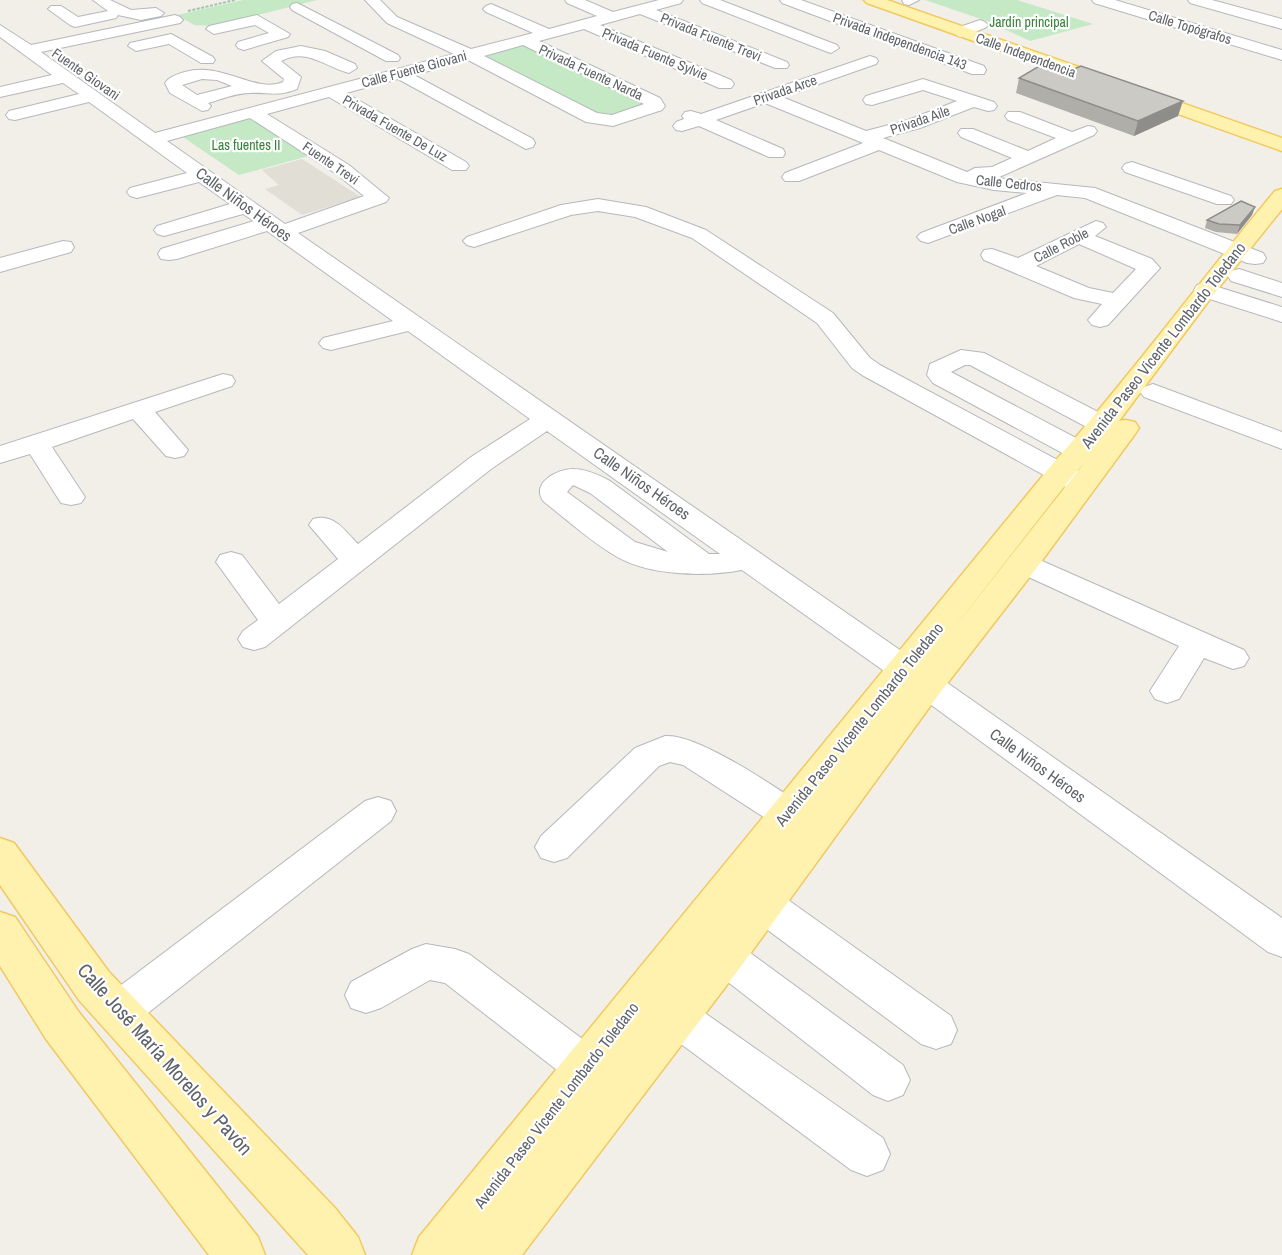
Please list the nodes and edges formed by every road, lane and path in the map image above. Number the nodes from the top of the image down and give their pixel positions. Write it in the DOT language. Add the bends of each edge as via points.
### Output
graph roads {
  1 [pos="235,0"];
  2 [pos="372,0"];
  3 [pos="572,0"];
  4 [pos="676,0"];
  5 [pos="707,0"];
  6 [pos="787,0"];
  7 [pos="872,0"];
  8 [pos="1099,0"];
  9 [pos="1196,0"];
  10 [pos="91,1"];
  11 [pos="1165,3"];
  12 [pos="910,4"];
  13 [pos="297,7"];
  14 [pos="491,9"];
  15 [pos="641,9"];
  16 [pos="1138,12"];
  17 [pos="121,13"];
  18 [pos="0,14"];
  19 [pos="612,17"];
  20 [pos="392,20"];
  21 [pos="171,21"];
  22 [pos="585,24"];
  23 [pos="1282,24"];
  24 [pos="980,25"];
  25 [pos="214,29"];
  26 [pos="870,30"];
  27 [pos="342,31"];
  28 [pos="960,32"];
  29 [pos="2,33"];
  30 [pos="548,34"];
  31 [pos="524,40"];
  32 [pos="37,48"];
  33 [pos="831,48"];
  34 [pos="852,54"];
  35 [pos="470,55"];
  36 [pos="1282,55"];
  37 [pos="139,60"];
  38 [pos="176,60"];
  39 [pos="870,62"];
  40 [pos="396,65"];
  41 [pos="781,65"];
  42 [pos="888,67"];
  43 [pos="978,70"];
  44 [pos="66,77"];
  45 [pos="725,84"];
  46 [pos="248,87"];
  47 [pos="291,91"];
  48 [pos="331,91"];
  49 [pos="0,92"];
  50 [pos="93,96"];
  51 [pos="766,97"];
  52 [pos="252,112"];
  53 [pos="15,115"];
  54 [pos="1014,116"];
  55 [pos="682,119"];
  56 [pos="700,120"];
  57 [pos="924,121"];
  58 [pos="967,133"];
  59 [pos="162,136"];
  60 [pos="1282,136"];
  61 [pos="873,140"];
  62 [pos="526,143"];
  63 [pos="1282,144"];
  64 [pos="776,153"];
  65 [pos="1025,157"];
  66 [pos="1153,157"];
  67 [pos="459,166"];
  68 [pos="203,175"];
  69 [pos="1119,175"];
  70 [pos="792,177"];
  71 [pos="994,178"];
  72 [pos="1056,188"];
  73 [pos="1224,190"];
  74 [pos="137,192"];
  75 [pos="1088,192"];
  76 [pos="1022,194"];
  77 [pos="1282,195"];
  78 [pos="247,206"];
  79 [pos="1132,210"];
  80 [pos="1282,223"];
  81 [pos="284,227"];
  82 [pos="164,230"];
  83 [pos="1078,236"];
  84 [pos="928,237"];
  85 [pos="474,241"];
  86 [pos="63,247"];
  87 [pos="169,255"];
  88 [pos="992,255"];
  89 [pos="0,265"];
  90 [pos="1019,266"];
  91 [pos="1232,274"];
  92 [pos="1282,290"];
  93 [pos="1117,301"];
  94 [pos="1282,315"];
  95 [pos="1100,320"];
  96 [pos="414,323"];
  97 [pos="331,343"];
  98 [pos="223,381"];
  99 [pos="1153,392"];
  100 [pos="139,410"];
  101 [pos="549,418"];
  102 [pos="1282,441"];
  103 [pos="36,443"];
  104 [pos="175,450"];
  105 [pos="0,455"];
  106 [pos="1091,455"];
  107 [pos="71,496"];
  108 [pos="323,525"];
  109 [pos="748,559"];
  110 [pos="357,561"];
  111 [pos="231,562"];
  112 [pos="701,563"];
  113 [pos="1024,564"];
  114 [pos="1197,643"];
  115 [pos="1233,658"];
  116 [pos="915,677"];
  117 [pos="1167,691"];
  118 [pos="378,811"];
  119 [pos="802,823"];
  120 [pos="554,847"];
  121 [pos="0,854"];
  122 [pos="763,904"];
  123 [pos="45,917"];
  124 [pos="4,935"];
  125 [pos="1282,940"];
  126 [pos="724,956"];
  127 [pos="366,995"];
  128 [pos="119,1011"];
  129 [pos="677,1017"];
  130 [pos="936,1030"];
  131 [pos="586,1067"];
  132 [pos="888,1080"];
  133 [pos="867,1154"];
  134 [pos="240,1255"];
  135 [pos="340,1255"];
  136 [pos="437,1255"];
  137 [pos="491,1255"];
  1 -- 21 [label="path"];
  2 -- 20 [label="street"];
  3 -- 19 [label="street"];
  4 -- 15 [label="street, Calle Fuente Giovani"];
  5 -- 33 [label="street"];
  6 -- 26 [label="street, Privada Independencia 143"];
  7 -- 12 [label="main road, Calle Independencia"];
  8 -- 16 [label="street, Calle Topógrafos"];
  9 -- 23 [label="street"];
  10 -- 17 [label="street"];
  10 -- 17 [label="street" via="55,10 75,22"];
  11 -- 16 [label="street"];
  12 -- 24 [label="main road, Calle Independencia"];
  12 -- 26 [label="street"];
  12 -- 28 [label="main road, Calle Independencia"];
  13 -- 27 [label="street"];
  14 -- 30 [label="street"];
  15 -- 19 [label="street, Calle Fuente Giovani"];
  15 -- 41 [label="street, Privada Fuente Trevi"];
  16 -- 36 [label="street, Calle Topógrafos"];
  17 -- 21 [label="street"];
  18 -- 32 [label="street, Fuente Giovani"];
  19 -- 22 [label="street, Calle Fuente Giovani"];
  20 -- 27 [label="street"];
  20 -- 35 [label="street"];
  21 -- 25 [label="street"];
  21 -- 32 [label="street"];
  21 -- 37 [label="street" via="125,49"];
  21 -- 38 [label="street" via="202,57"];
  22 -- 30 [label="street, Calle Fuente Giovani"];
  22 -- 45 [label="street, Privada Fuente Sylvie"];
  24 -- 28 [label="street"];
  24 -- 60 [label="main road, Calle Independencia" via="1060,60"];
  25 -- 25 [label="street" via="246,46 282,34 257,20"];
  26 -- 43 [label="street, Privada Independencia 143"];
  27 -- 40 [label="street"];
  28 -- 63 [label="main road, Calle Independencia"];
  29 -- 32 [label="street, Calle Niños Héroes"];
  30 -- 31 [label="street, Calle Fuente Giovani"];
  31 -- 35 [label="street, Calle Fuente Giovani"];
  31 -- 35 [label="street, Privada Fuente Narda" via="656,106 621,119 600,121"];
  32 -- 44 [label="street, Calle Niños Héroes"];
  32 -- 59 [label="street, Fuente Giovani"];
  34 -- 39 [label="street"];
  35 -- 40 [label="street, Calle Fuente Giovani"];
  39 -- 42 [label="street"];
  39 -- 51 [label="street, Privada Arce"];
  40 -- 48 [label="street, Calle Fuente Giovani"];
  40 -- 62 [label="street"];
  44 -- 49 [label="street"];
  44 -- 50 [label="street, Calle Niños Héroes"];
  46 -- 46 [label="street" via="198,104 172,83 191,76 217,74"];
  46 -- 47 [label="street"];
  47 -- 47 [label="street" via="346,66 311,50 279,56 270,61"];
  47 -- 48 [label="street, Calle Fuente Giovani"];
  47 -- 52 [label="street, Calle Fuente Giovani"];
  48 -- 67 [label="street, Privada Fuente De Luz"];
  50 -- 53 [label="street"];
  50 -- 59 [label="street, Calle Niños Héroes"];
  51 -- 56 [label="street, Privada Arce"];
  51 -- 61 [label="street, Calle Cedros"];
  52 -- 59 [label="street, Calle Fuente Giovani"];
  52 -- 81 [label="street, Fuente Trevi" via="342,169 378,198"];
  54 -- 65 [label="street" via="1080,134"];
  55 -- 56 [label="street"];
  56 -- 64 [label="street"];
  57 -- 57 [label="street, Privada Aile" via="981,103 923,84 864,97"];
  57 -- 61 [label="street, Privada Aile"];
  58 -- 65 [label="street"];
  59 -- 68 [label="street, Calle Niños Héroes"];
  59 -- 81 [label="street"];
  61 -- 70 [label="street, Privada Aile"];
  61 -- 71 [label="street, Calle Cedros" via="964,178"];
  65 -- 71 [label="street"];
  66 -- 69 [label="street"];
  68 -- 74 [label="street"];
  68 -- 78 [label="street, Calle Niños Héroes"];
  69 -- 73 [label="street" via="1203,193"];
  69 -- 75 [label="street"];
  71 -- 76 [label="street, Calle Cedros"];
  72 -- 75 [label="street, Calle Cedros"];
  72 -- 76 [label="street, Calle Nogal"];
  75 -- 79 [label="street, Calle Cedros"];
  76 -- 84 [label="street, Calle Nogal"];
  77 -- 91 [label="main road, Avenida Paseo Vicente Lombardo Toledano"];
  78 -- 81 [label="street, Calle Niños Héroes"];
  78 -- 82 [label="street"];
  79 -- 83 [label="street, Calle Roble"];
  79 -- 91 [label="street, Calle Cedros"];
  80 -- 91 [label="main road, Avenida Paseo Vicente Lombardo Toledano"];
  81 -- 87 [label="street"];
  81 -- 96 [label="street, Calle Niños Héroes"];
  83 -- 90 [label="street, Calle Roble"];
  83 -- 93 [label="street" via="1149,268"];
  85 -- 106 [label="street" via="568,209 598,205 639,211 699,234 825,318 861,363 872,370"];
  86 -- 89 [label="street"];
  88 -- 90 [label="street"];
  90 -- 93 [label="street, Calle Roble" via="1082,293"];
  91 -- 92 [label="street"];
  91 -- 94 [label="street"];
  91 -- 99 [label="main road, Avenida Paseo Vicente Lombardo Toledano"];
  91 -- 106 [label="main road, Avenida Paseo Vicente Lombardo Toledano"];
  93 -- 95 [label="street"];
  96 -- 97 [label="street"];
  96 -- 101 [label="street, Calle Niños Héroes"];
  98 -- 100 [label="street"];
  99 -- 102 [label="street"];
  99 -- 106 [label="main road, Avenida Paseo Vicente Lombardo Toledano"];
  100 -- 103 [label="street"];
  100 -- 104 [label="street"];
  101 -- 109 [label="street, Calle Niños Héroes"];
  101 -- 110 [label="street" via="481,463"];
  103 -- 105 [label="street"];
  103 -- 107 [label="street"];
  106 -- 106 [label="street" via="942,378 939,369 961,357 975,358"];
  106 -- 113 [label="main road, Avenida Paseo Vicente Lombardo Toledano"];
  106 -- 116 [label="main road, Avenida Paseo Vicente Lombardo Toledano"];
  108 -- 110 [label="street"];
  109 -- 112 [label="street" via="717,565"];
  109 -- 116 [label="street, Calle Niños Héroes"];
  110 -- 111 [label="street" via="265,630"];
  113 -- 114 [label="street"];
  113 -- 116 [label="main road, Avenida Paseo Vicente Lombardo Toledano"];
  114 -- 115 [label="street"];
  114 -- 117 [label="street"];
  116 -- 119 [label="main road, Avenida Paseo Vicente Lombardo Toledano"];
  116 -- 125 [label="street, Calle Niños Héroes"];
  118 -- 128 [label="street"];
  119 -- 120 [label="street" via="695,756 661,748"];
  119 -- 122 [label="main road, Avenida Paseo Vicente Lombardo Toledano"];
  119 -- 131 [label="main road, Avenida Paseo Vicente Lombardo Toledano"];
  121 -- 123 [label="main road, Calle José María Morelos y Pavón"];
  122 -- 126 [label="main road, Avenida Paseo Vicente Lombardo Toledano"];
  122 -- 130 [label="street"];
  123 -- 124 [label="main road"];
  123 -- 128 [label="main road, Calle José María Morelos y Pavón" via="94,986"];
  124 -- 134 [label="main road" via="62,1025"];
  126 -- 129 [label="main road, Avenida Paseo Vicente Lombardo Toledano"];
  126 -- 132 [label="street"];
  127 -- 131 [label="street" via="426,962 454,967"];
  128 -- 135 [label="main road, Calle José María Morelos y Pavón"];
  129 -- 133 [label="street"];
  129 -- 137 [label="main road, Avenida Paseo Vicente Lombardo Toledano"];
  131 -- 136 [label="main road, Avenida Paseo Vicente Lombardo Toledano"];
}
